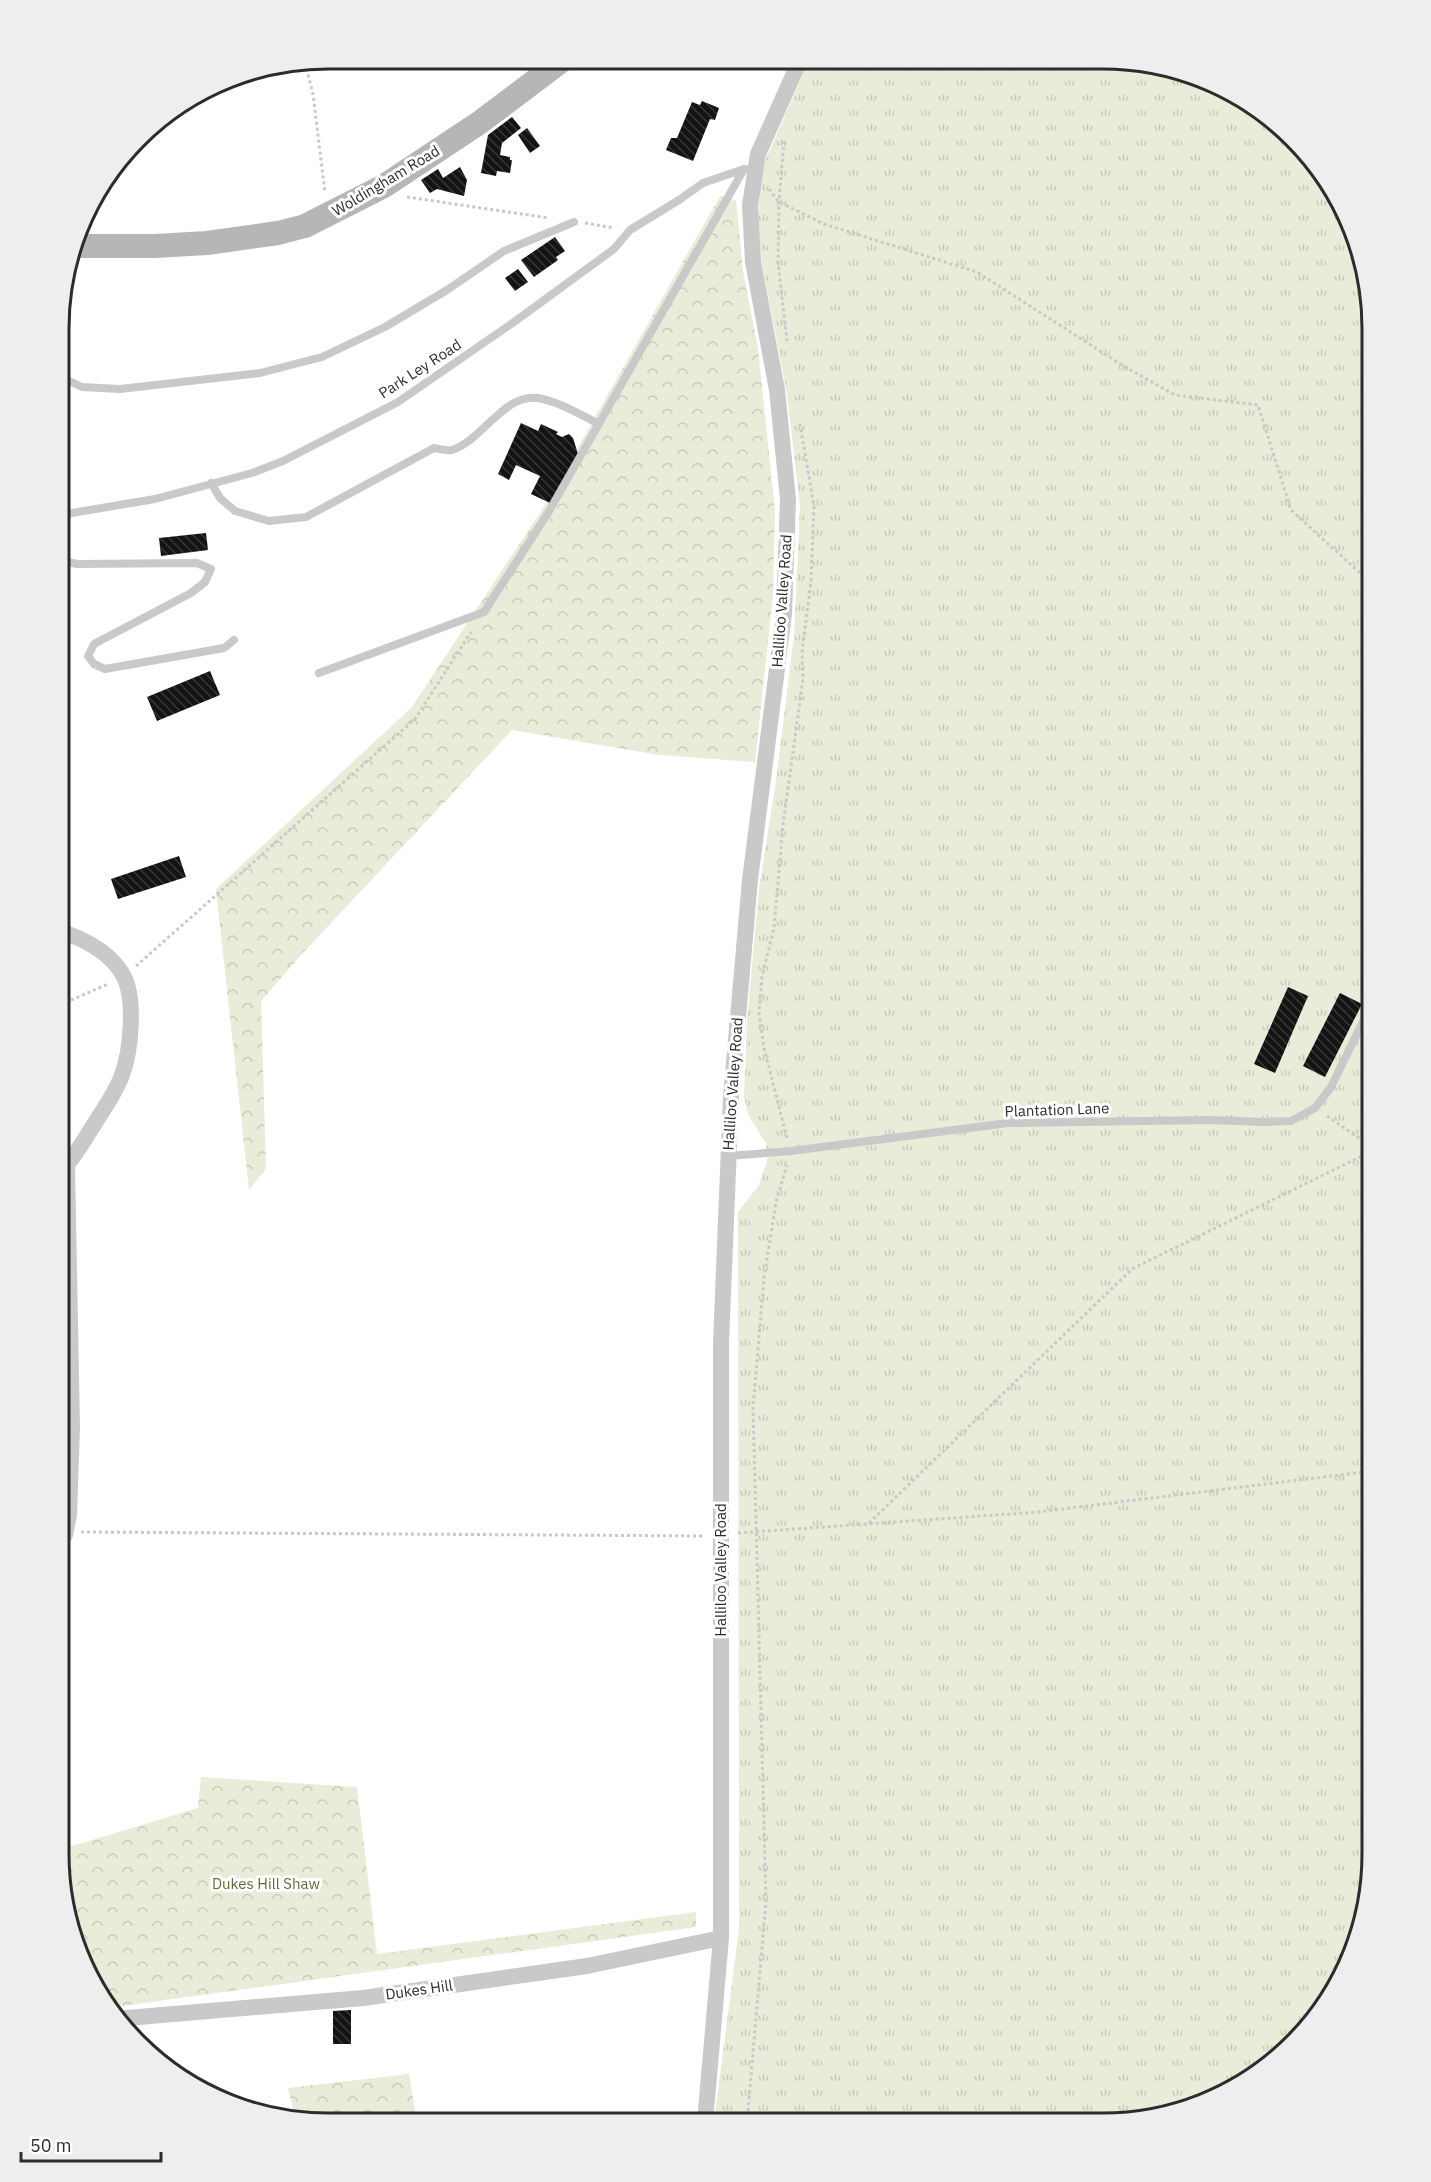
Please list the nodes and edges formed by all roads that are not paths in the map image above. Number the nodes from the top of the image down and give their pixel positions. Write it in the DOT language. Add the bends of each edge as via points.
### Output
graph roads {
  1 [pos="550,69"];
  2 [pos="796,69"];
  3 [pos="749,169"];
  4 [pos="574,222"];
  5 [pos="82,246"];
  6 [pos="69,381"];
  7 [pos="599,424"];
  8 [pos="212,483"];
  9 [pos="69,513"];
  10 [pos="69,562"];
  11 [pos="234,639"];
  12 [pos="319,673"];
  13 [pos="69,935"];
  14 [pos="1362,1023"];
  15 [pos="728,1156"];
  16 [pos="69,1161"];
  17 [pos="69,1330"];
  18 [pos="69,1515"];
  19 [pos="721,1938"];
  20 [pos="127,2018"];
  21 [pos="706,2113"];
  1 -- 5 [label="street, Woldingham Road" via="384,186 305,226 207,243"];
  2 -- 3 [label="street, Halliloo Valley Road"];
  3 -- 7 [label="lane"];
  3 -- 8 [label="lane, Park Ley Road" via="703,183 630,230 614,249 398,402 283,461"];
  3 -- 15 [label="street, Halliloo Valley Road" via="753,262 777,390 787,511 784,614 750,880"];
  4 -- 6 [label="lane" via="504,251 385,327 322,357 260,373 120,389 82,387"];
  7 -- 8 [label="lane" via="561,405 536,398 516,401 451,450 434,448 306,517 269,521 236,511 220,498"];
  7 -- 12 [label="lane" via="484,612"];
  8 -- 9 [label="lane, Park Ley Road" via="155,499"];
  10 -- 11 [label="lane" via="197,563 211,569 205,582 191,593 94,644 88,656 94,664 105,669 224,648"];
  13 -- 16 [label="street" via="114,962 130,994 123,1074"];
  14 -- 15 [label="lane, Plantation Lane" via="1331,1087 1315,1108 1291,1121 1008,1123"];
  15 -- 19 [label="street, Halliloo Valley Road" via="721,1343"];
  17 -- 18 [label="street"];
  19 -- 20 [label="street, Dukes Hill" via="587,1966 363,1998"];
  19 -- 21 [label="street, Halliloo Valley Road"];
}
